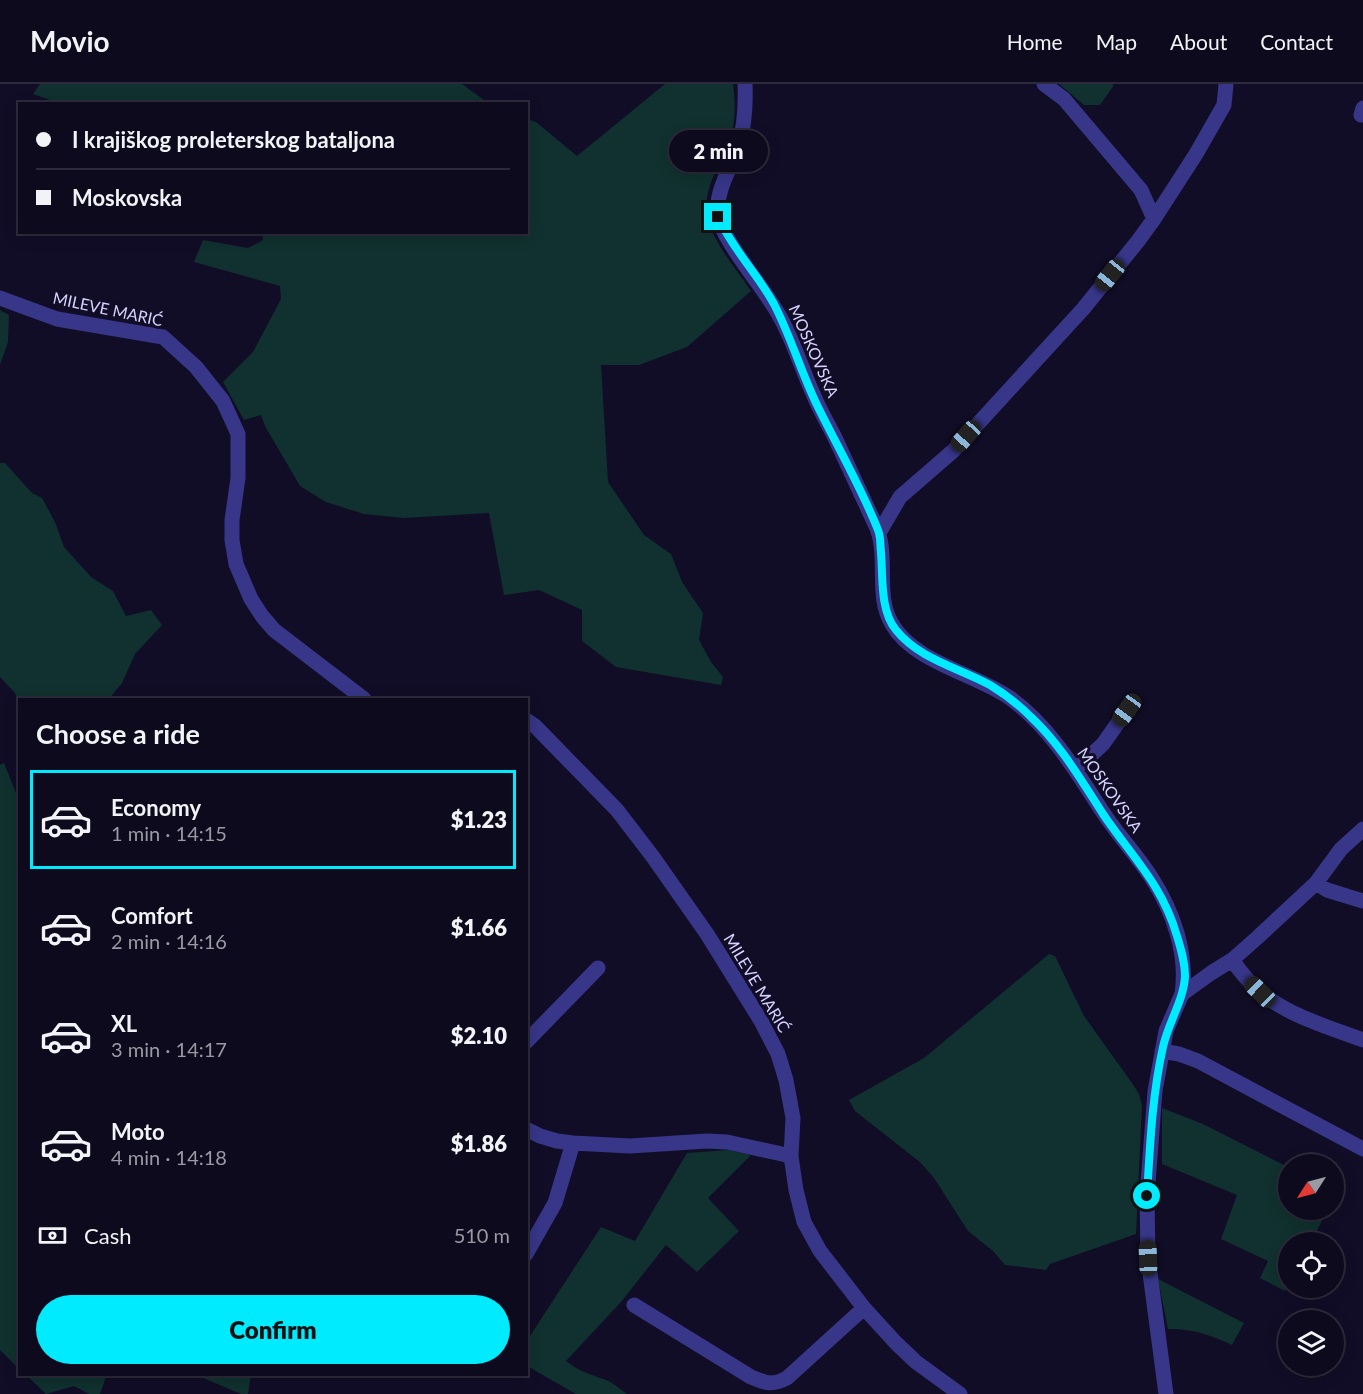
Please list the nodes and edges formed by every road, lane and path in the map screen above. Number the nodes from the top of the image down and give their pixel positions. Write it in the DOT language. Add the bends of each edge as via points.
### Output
graph roads {
  1 [pos="745,84"];
  2 [pos="1044,84"];
  3 [pos="1226,84"];
  4 [pos="1154,219"];
  5 [pos="0,298"];
  6 [pos="879,533"];
  7 [pos="363,698"];
  8 [pos="1127,710"];
  9 [pos="528,721"];
  10 [pos="1076,769"];
  11 [pos="1363,829"];
  12 [pos="1317,883"];
  13 [pos="1363,901"];
  14 [pos="1232,960"];
  15 [pos="1184,963"];
  16 [pos="598,968"];
  17 [pos="1211,973"];
  18 [pos="1182,994"];
  19 [pos="528,1040"];
  20 [pos="1363,1040"];
  21 [pos="1162,1051"];
  22 [pos="528,1130"];
  23 [pos="573,1143"];
  24 [pos="1363,1149"];
  25 [pos="791,1155"];
  26 [pos="528,1250"];
  27 [pos="634,1305"];
  28 [pos="864,1308"];
  29 [pos="960,1394"];
  30 [pos="1166,1394"];
  1 -- 6 [label="street, MOSKOVSKA" via="746,116 718,197 718,217 728,239 782,321"];
  2 -- 4 [label="street" via="1064,99 1141,190"];
  3 -- 4 [label="street" via="1224,105"];
  4 -- 6 [label="street" via="1083,309 953,451 900,497"];
  5 -- 7 [label="street, MILEVE MARIĆ" via="57,319 163,337 196,367 223,401 238,434 232,540 236,564 251,599 274,630"];
  6 -- 10 [label="street, MOSKOVSKA" via="884,598 897,633 917,650 1012,699"];
  8 -- 10 [label="street" via="1103,744"];
  9 -- 25 [label="street, MILEVE MARIĆ" via="617,810 700,924 755,1011 778,1054 789,1090 793,1118"];
  10 -- 15 [label="street, MOSKOVSKA" via="1162,895"];
  11 -- 12 [label="street" via="1341,849"];
  12 -- 13 [label="street"];
  12 -- 14 [label="street"];
  14 -- 17 [label="street"];
  14 -- 20 [label="street" via="1253,986 1278,1005"];
  15 -- 17 [label="street" via="1197,972"];
  15 -- 18 [label="street, MOSKOVSKA"];
  16 -- 19 [label="street"];
  17 -- 18 [label="street"];
  18 -- 21 [label="street"];
  21 -- 24 [label="street" via="1198,1061"];
  21 -- 30 [label="street" via="1151,1134 1147,1218 1148,1258"];
  22 -- 23 [label="street"];
  23 -- 25 [label="street" via="630,1146 727,1142"];
  23 -- 26 [label="street" via="555,1203"];
  25 -- 28 [label="street, MILEVE MARIĆ" via="804,1222 820,1251"];
  27 -- 28 [label="street" via="751,1377 771,1384 787,1378"];
  28 -- 29 [label="street, MILEVE MARIĆ" via="916,1362"];
}
